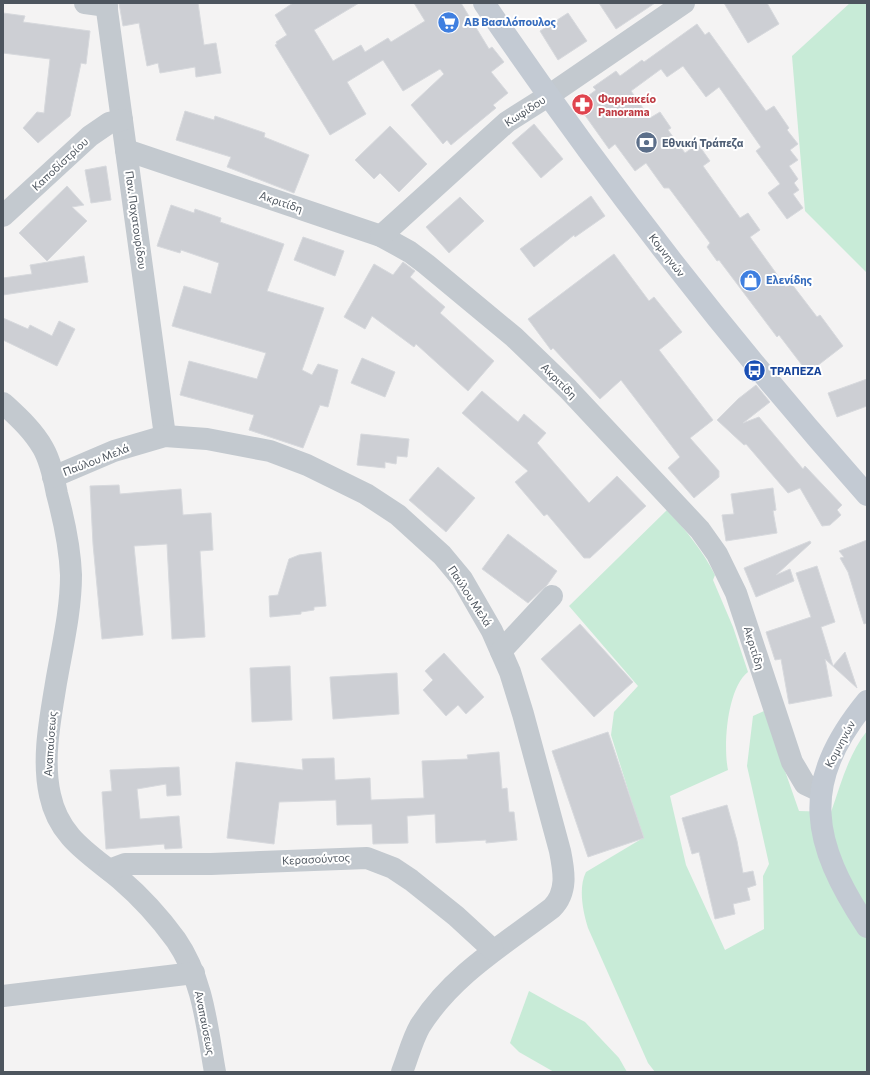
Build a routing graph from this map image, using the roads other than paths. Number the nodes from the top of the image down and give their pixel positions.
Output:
1 (85, 3) edge
2 (484, 3) edge
3 (684, 3) edge
4 (106, 5) edge
5 (548, 96) junction
6 (122, 120) junction
7 (126, 150) junction
8 (3, 216) edge
9 (381, 236) junction
10 (3, 403) edge
11 (165, 436) junction
12 (53, 477) junction
13 (867, 495) edge
14 (552, 596) dead end
15 (502, 651) junction
16 (867, 701) edge
17 (820, 791) junction
18 (109, 870) junction
19 (867, 926) edge
20 (493, 950) junction
21 (194, 973) junction
22 (3, 996) edge
23 (215, 1072) edge
24 (402, 1072) edge

1 - 4 street
2 - 5 main road, Κομνηνών
3 - 5 street, Κωφίδου
4 - 6 street, Παν. Παχατουρίδου
5 - 9 street, Κωφίδου
5 - 13 main road, Κομνηνών
6 - 7 street, Παν. Παχατουρίδου
6 - 8 street, Καποδίστρίου
7 - 9 street, Ακριτίδη
7 - 11 street, Παν. Παχατουρίδου
9 - 17 street, Ακριτίδη
10 - 12 street, Αναπαύσεως
11 - 12 street, Παύλου Μελά
11 - 15 street, Παύλου Μελά
12 - 18 street, Αναπαύσεως
14 - 15 street
15 - 20 street, Παύλου Μελά
16 - 17 main road, Κομνηνών
17 - 19 main road, Κομνηνών
18 - 20 street, Κερασούντος
18 - 21 street, Αναπαύσεως
20 - 24 street, Παύλου Μελά
21 - 22 street
21 - 23 street, Αναπαύσεως

